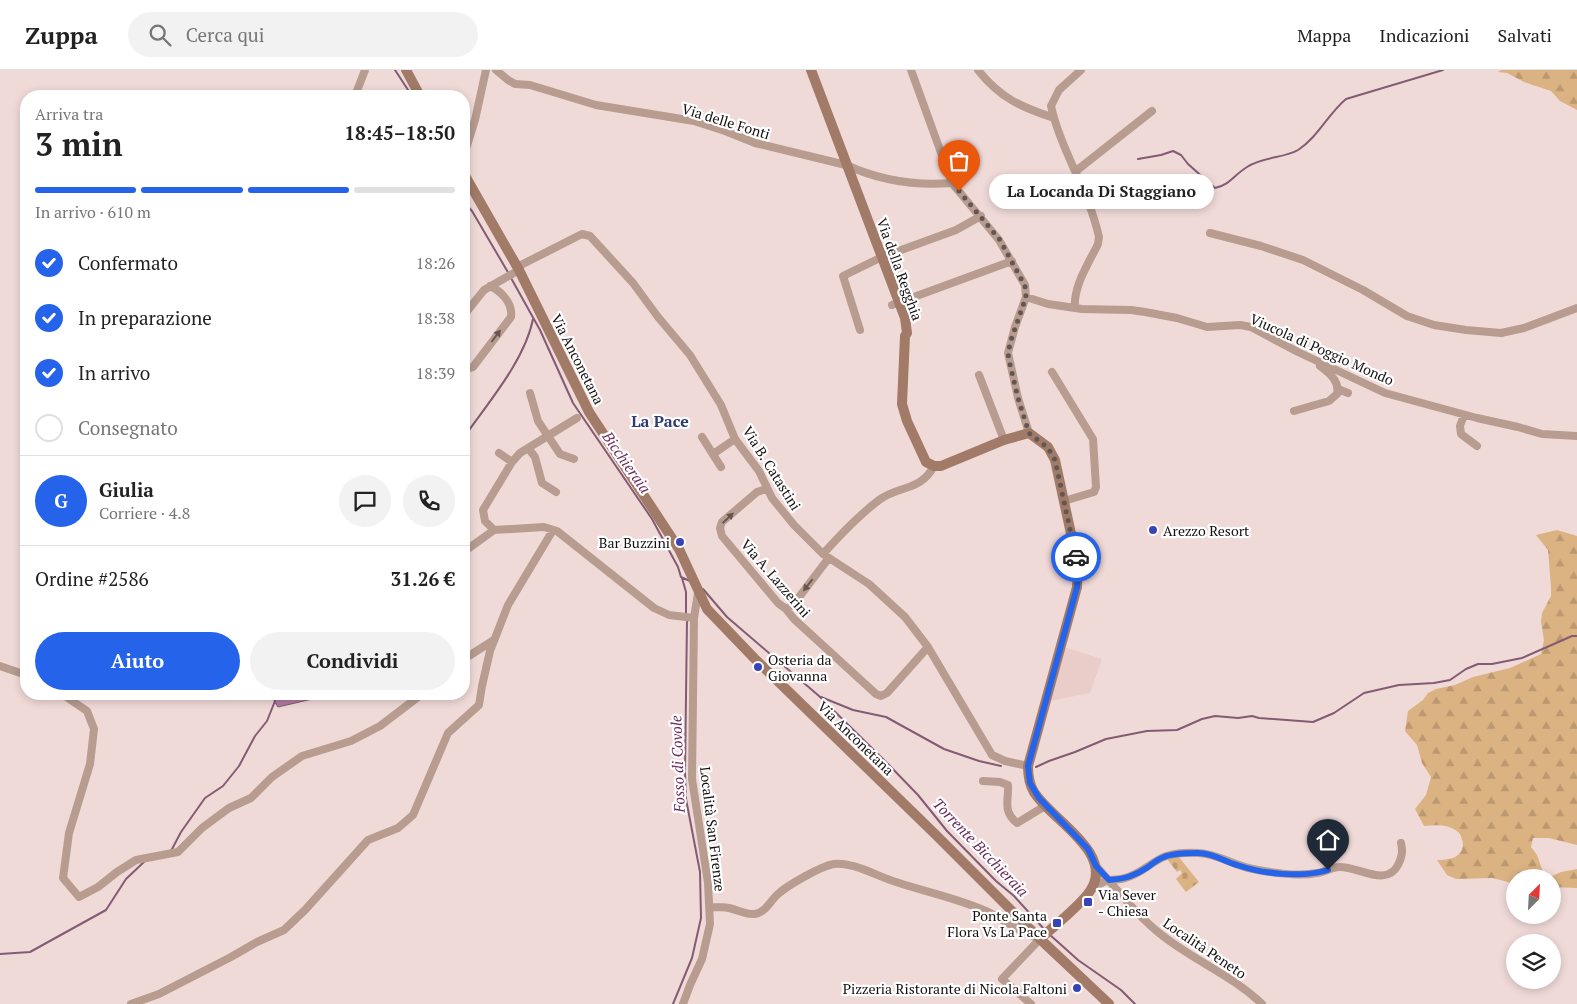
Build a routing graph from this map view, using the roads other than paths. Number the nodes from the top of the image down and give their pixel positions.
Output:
1 (365, 70) edge
2 (406, 70) edge
3 (486, 70) edge
4 (496, 70) edge
5 (811, 70) edge
6 (911, 70) edge
7 (978, 70) edge
8 (1081, 70) edge
9 (357, 90) edge
10 (417, 90) edge
11 (1152, 111) dead end
12 (1054, 118) junction
13 (470, 136) edge
14 (846, 165) junction
15 (1076, 171) junction
16 (952, 182) junction
17 (470, 185) edge
18 (981, 216) junction
19 (1210, 233) dead end
20 (882, 256) junction
21 (1012, 261) junction
22 (517, 270) junction
23 (490, 286) junction
24 (1026, 297) junction
25 (896, 303) junction
26 (470, 308) edge
27 (1075, 308) junction
28 (1577, 308) edge
29 (860, 330) dead end
30 (1303, 354) junction
31 (470, 368) edge
32 (1052, 372) dead end
33 (978, 375) dead end
34 (1338, 389) junction
35 (530, 393) dead end
36 (1348, 393) dead end
37 (1294, 411) dead end
38 (1464, 415) junction
39 (577, 418) dead end
40 (1029, 433) junction
41 (548, 436) junction
42 (1577, 436) edge
43 (702, 438) dead end
44 (735, 439) junction
45 (1004, 440) junction
46 (1477, 446) dead end
47 (528, 448) junction
48 (499, 452) dead end
49 (713, 454) junction
50 (574, 459) dead end
51 (512, 462) junction
52 (934, 466) junction
53 (721, 467) dead end
54 (766, 489) junction
55 (556, 492) dead end
56 (1064, 500) junction
57 (494, 530) junction
58 (553, 530) junction
59 (470, 547) edge
60 (826, 557) junction
61 (698, 593) junction
62 (786, 609) junction
63 (692, 618) junction
64 (494, 640) junction
65 (928, 647) junction
66 (470, 655) edge
67 (0, 666) edge
68 (20, 673) edge
69 (71, 700) edge
70 (414, 700) edge
71 (1028, 766) junction
72 (983, 781) dead end
73 (1045, 806) junction
74 (1401, 843) dead end
75 (1096, 866) junction
76 (1109, 880) junction
77 (1090, 891) junction
78 (710, 907) junction
79 (1045, 934) junction
80 (131, 1004) edge
81 (683, 1004) edge
82 (1031, 1004) edge
83 (1109, 1004) edge
84 (1262, 1004) edge

1 - 9 street
2 - 10 main road
3 - 13 street
4 - 14 street, Via delle Fonti
5 - 14 main road, Via della Regghia
6 - 16 street
7 - 12 street
8 - 12 street
11 - 15 street
12 - 15 street
14 - 16 street, Via delle Fonti
14 - 20 main road, Via della Regghia
15 - 27 street
16 - 18 street
17 - 22 main road, Via Anconetana
18 - 20 street
18 - 21 street
19 - 28 street
20 - 25 main road, Via della Regghia
20 - 29 street
21 - 24 street
21 - 25 street
22 - 23 street, Via B. Catastini
22 - 44 street, Via B. Catastini
22 - 61 main road, Via Anconetana
23 - 26 street, Via B. Catastini
31 -> 23 street
24 - 27 street, Viucola di Poggio Mondo
24 - 40 street
25 - 52 main road, Via della Regghia
27 - 30 street, Viucola di Poggio Mondo
30 - 34 street
30 - 38 street, Viucola di Poggio Mondo
32 - 56 street
33 - 45 street
34 - 36 street
34 - 37 street
35 - 41 street
38 - 42 street, Viucola di Poggio Mondo
38 - 46 street
39 - 41 street
40 - 45 main road
40 - 56 main road
41 - 47 street
41 - 50 street
43 - 49 street
44 - 49 street
44 - 54 street, Via B. Catastini
45 - 52 main road
47 - 51 street
47 - 55 street
48 - 51 street
49 - 53 street
51 - 57 street
52 - 60 street
54 - 60 street, Via B. Catastini
62 -> 54 street, Via A. Lazzerini
56 - 71 main road
57 - 58 street
57 - 59 street
58 - 63 street
58 - 64 street
60 -> 62 street
60 - 65 street, Via B. Catastini
61 - 63 street, Località San Firenze
61 - 79 main road, Via Anconetana
62 - 65 street, Via A. Lazzerini
63 - 78 street, Località San Firenze
64 - 66 street
64 - 80 street
65 - 71 street, Via B. Catastini
67 - 68 street
69 - 70 street
71 - 73 main road
72 - 73 street
73 - 75 main road
74 - 76 street
75 - 76 street, Località Peneto
75 - 77 main road
76 - 77 street
76 - 84 street, Località Peneto
77 - 79 main road
78 - 79 street
78 - 81 street, Località San Firenze
79 - 82 street
79 - 83 main road, Via Anconetana

